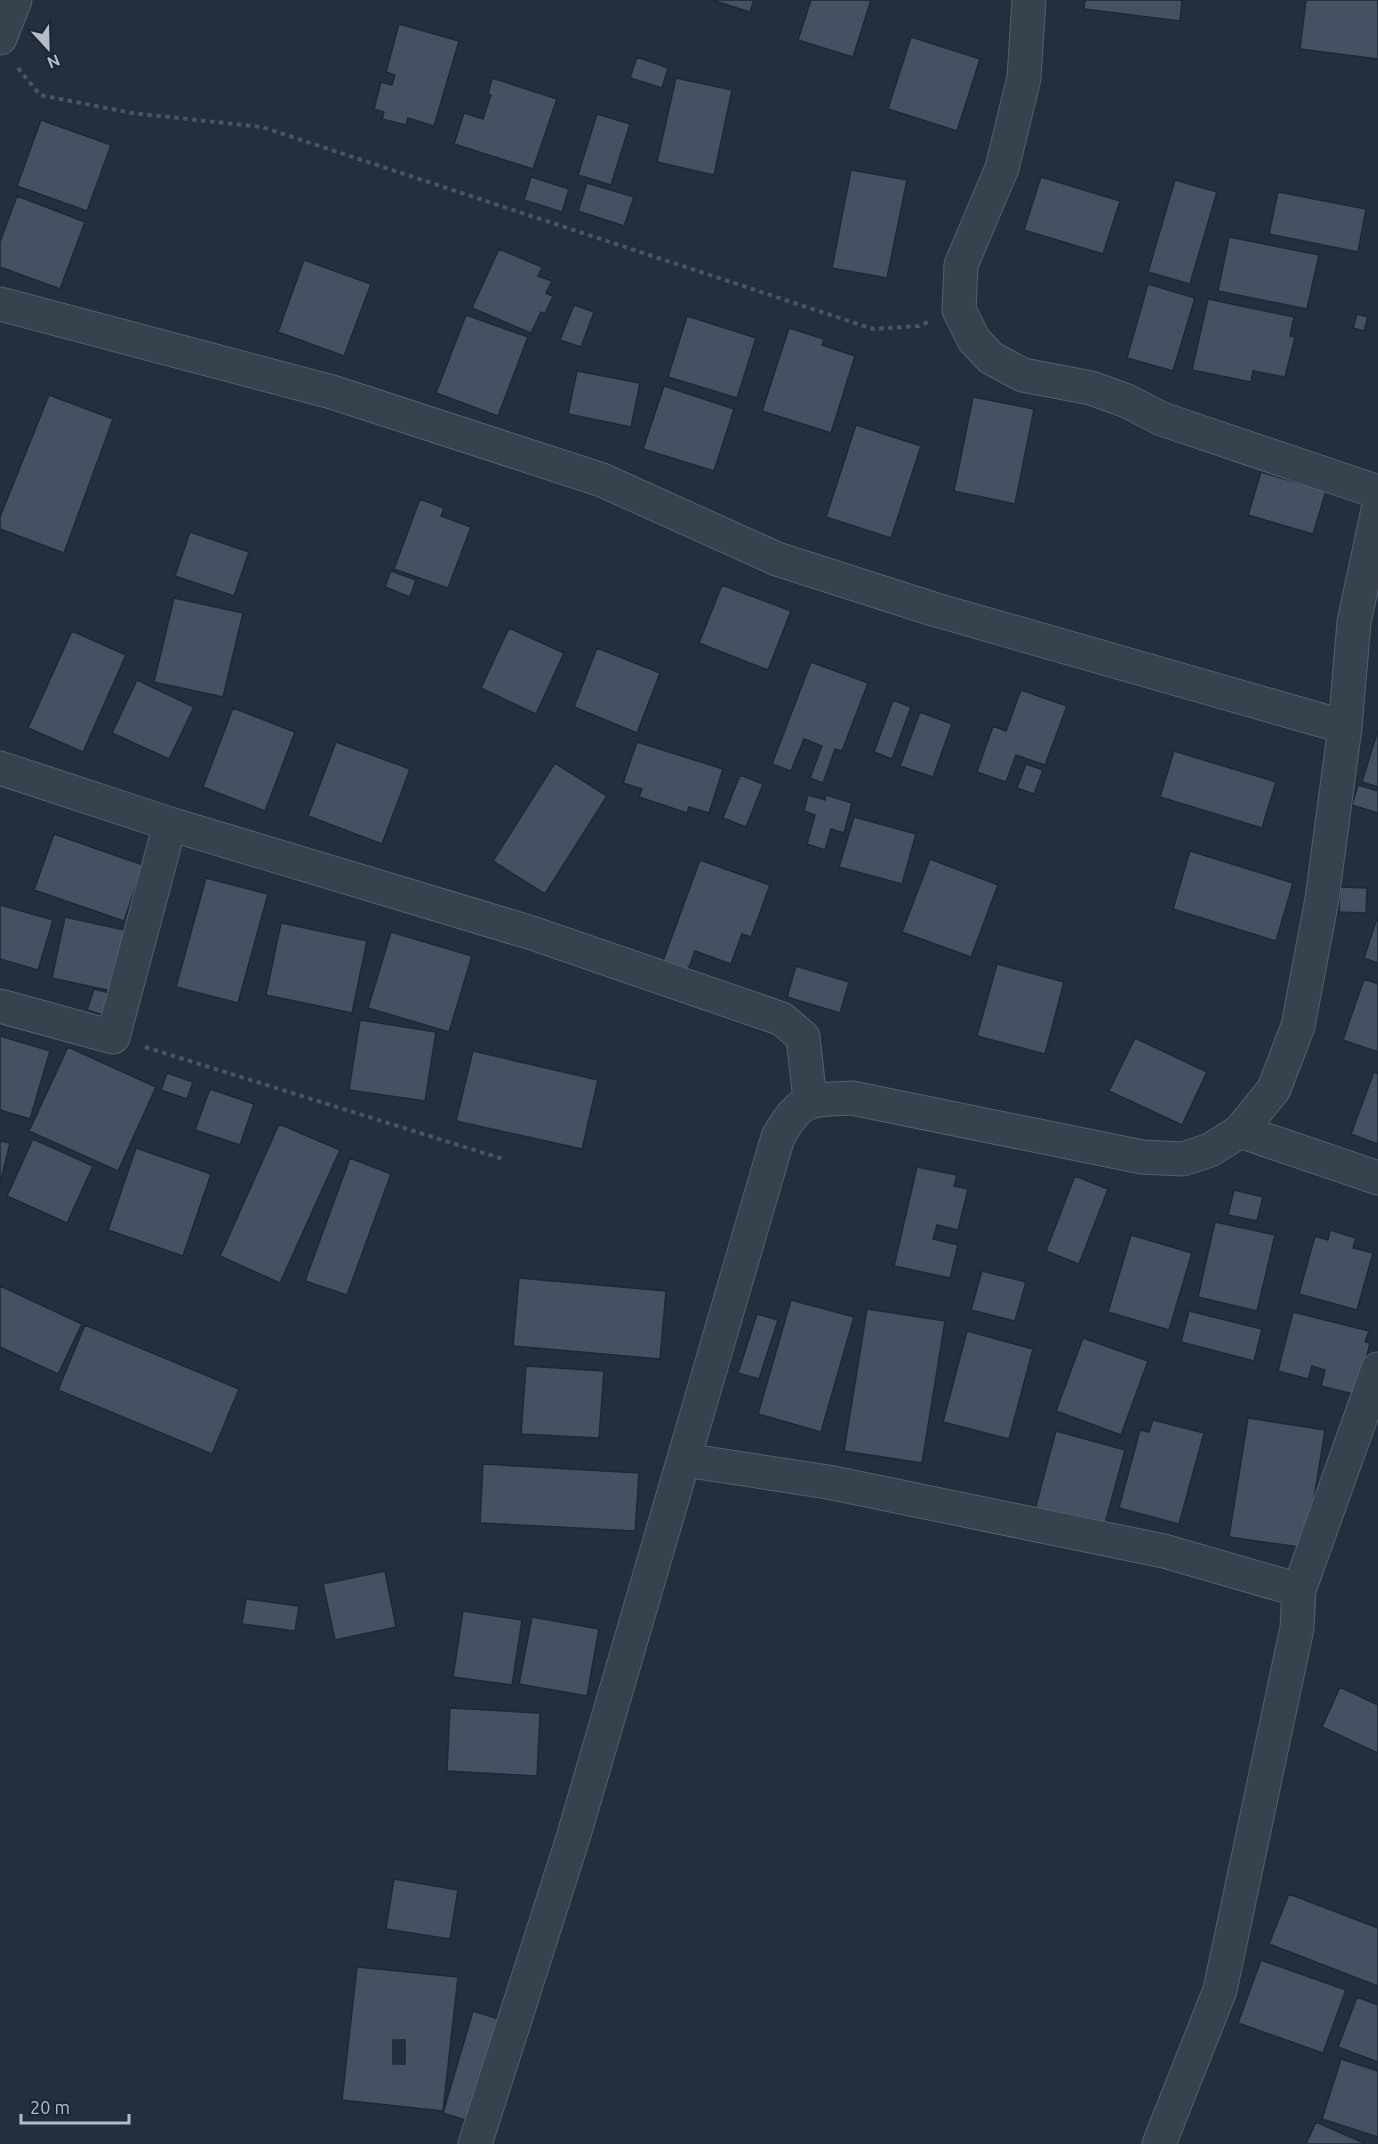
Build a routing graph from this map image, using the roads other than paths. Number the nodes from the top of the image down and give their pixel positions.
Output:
1 (15, 0) edge
2 (1029, 0) edge
3 (7, 50) edge
4 (0, 304) edge
5 (1378, 492) edge
6 (1378, 510) edge
7 (1366, 626) edge
8 (1345, 727) junction
9 (0, 768) edge
10 (170, 824) junction
11 (0, 1006) edge
12 (810, 1100) junction
13 (1240, 1131) junction
14 (1378, 1178) edge
15 (1378, 1369) edge
16 (685, 1460) junction
17 (1299, 1590) junction
18 (475, 2144) edge
19 (1159, 2144) edge

1 - 3 street
2 - 5 street
4 - 8 street
6 - 7 street
7 - 8 street
8 - 13 street
9 - 10 street
10 - 11 street
10 - 12 street
12 - 13 street
12 - 16 street
13 - 14 street
15 - 17 street
16 - 17 street
16 - 18 street
17 - 19 street

